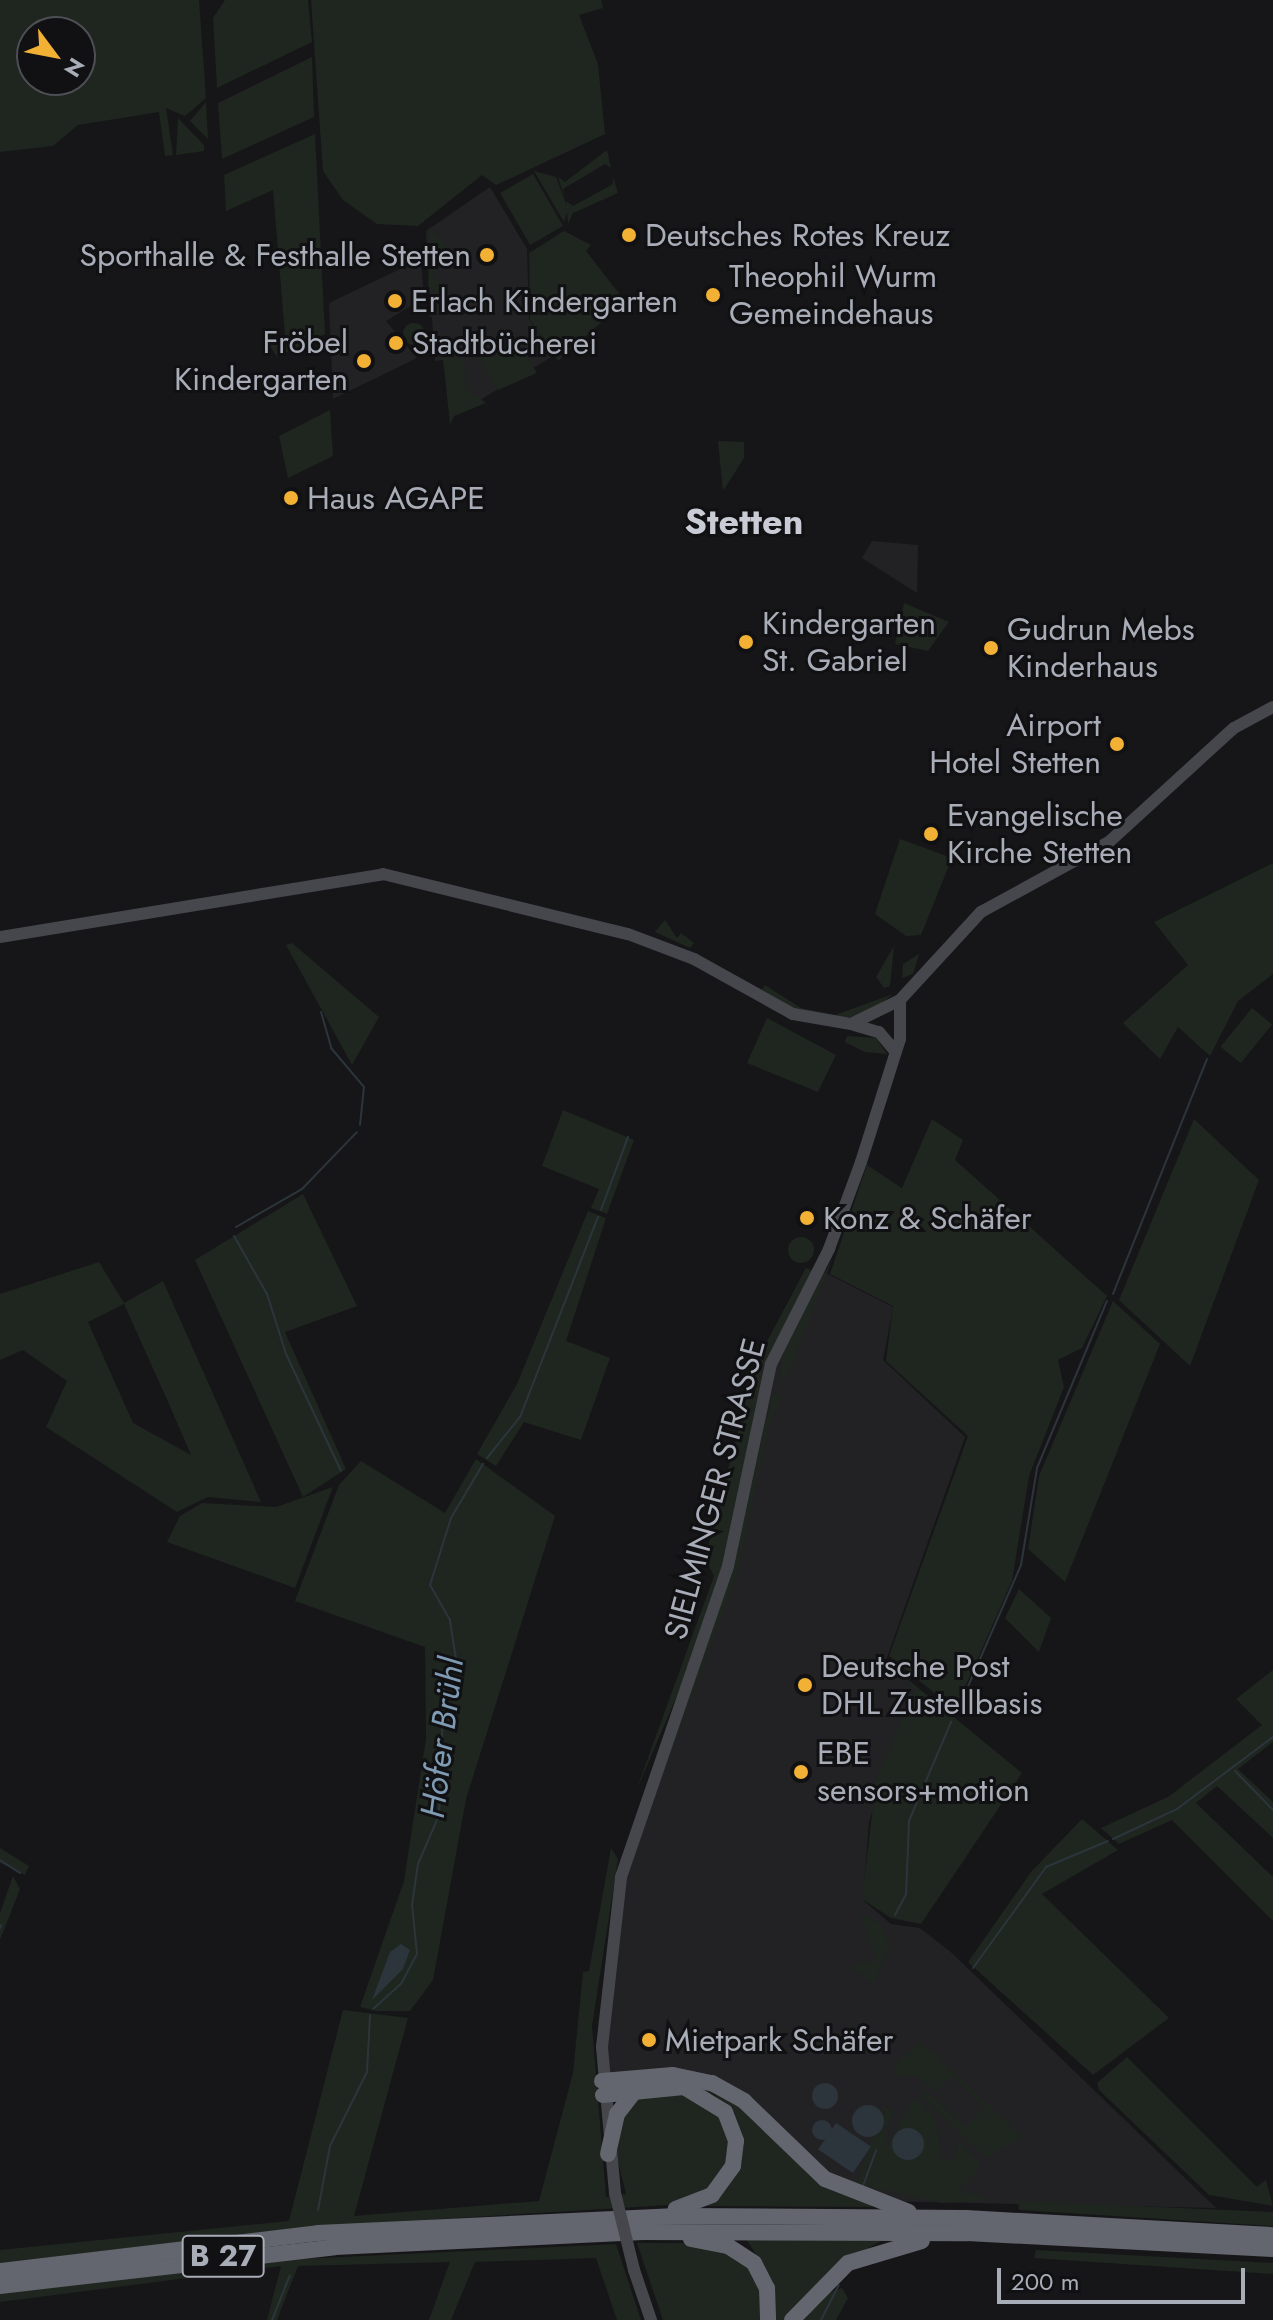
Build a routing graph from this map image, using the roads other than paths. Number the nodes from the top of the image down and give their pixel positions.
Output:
1 (1273, 707) edge
2 (0, 937) edge
3 (900, 1000) junction
4 (851, 1024) junction
5 (895, 1051) junction
6 (602, 2088) junction
7 (634, 2092) junction
8 (608, 2154) junction
9 (658, 2217) junction
10 (922, 2217) junction
11 (643, 2232) junction
12 (967, 2233) junction
13 (1273, 2235) edge
14 (1273, 2249) edge
15 (0, 2271) edge
16 (0, 2286) edge
17 (651, 2320) edge
18 (768, 2320) edge
19 (792, 2320) edge

1 - 3 street
2 - 4 street
3 - 4 street
3 - 5 street, SIELMINGER STRASSE
4 - 5 street
5 - 6 street, SIELMINGER STRASSE
6 - 7 highway
6 - 8 street, SIELMINGER STRASSE
6 - 10 highway
7 - 8 highway
7 - 9 highway
8 - 17 street, SIELMINGER STRASSE, bridge
9 - 10 highway, B 27
9 - 15 highway, B 27
10 - 13 highway, B 27
11 - 12 highway, B 27
11 - 16 highway, B 27
11 - 18 highway
12 - 14 highway, B 27
12 - 19 highway

